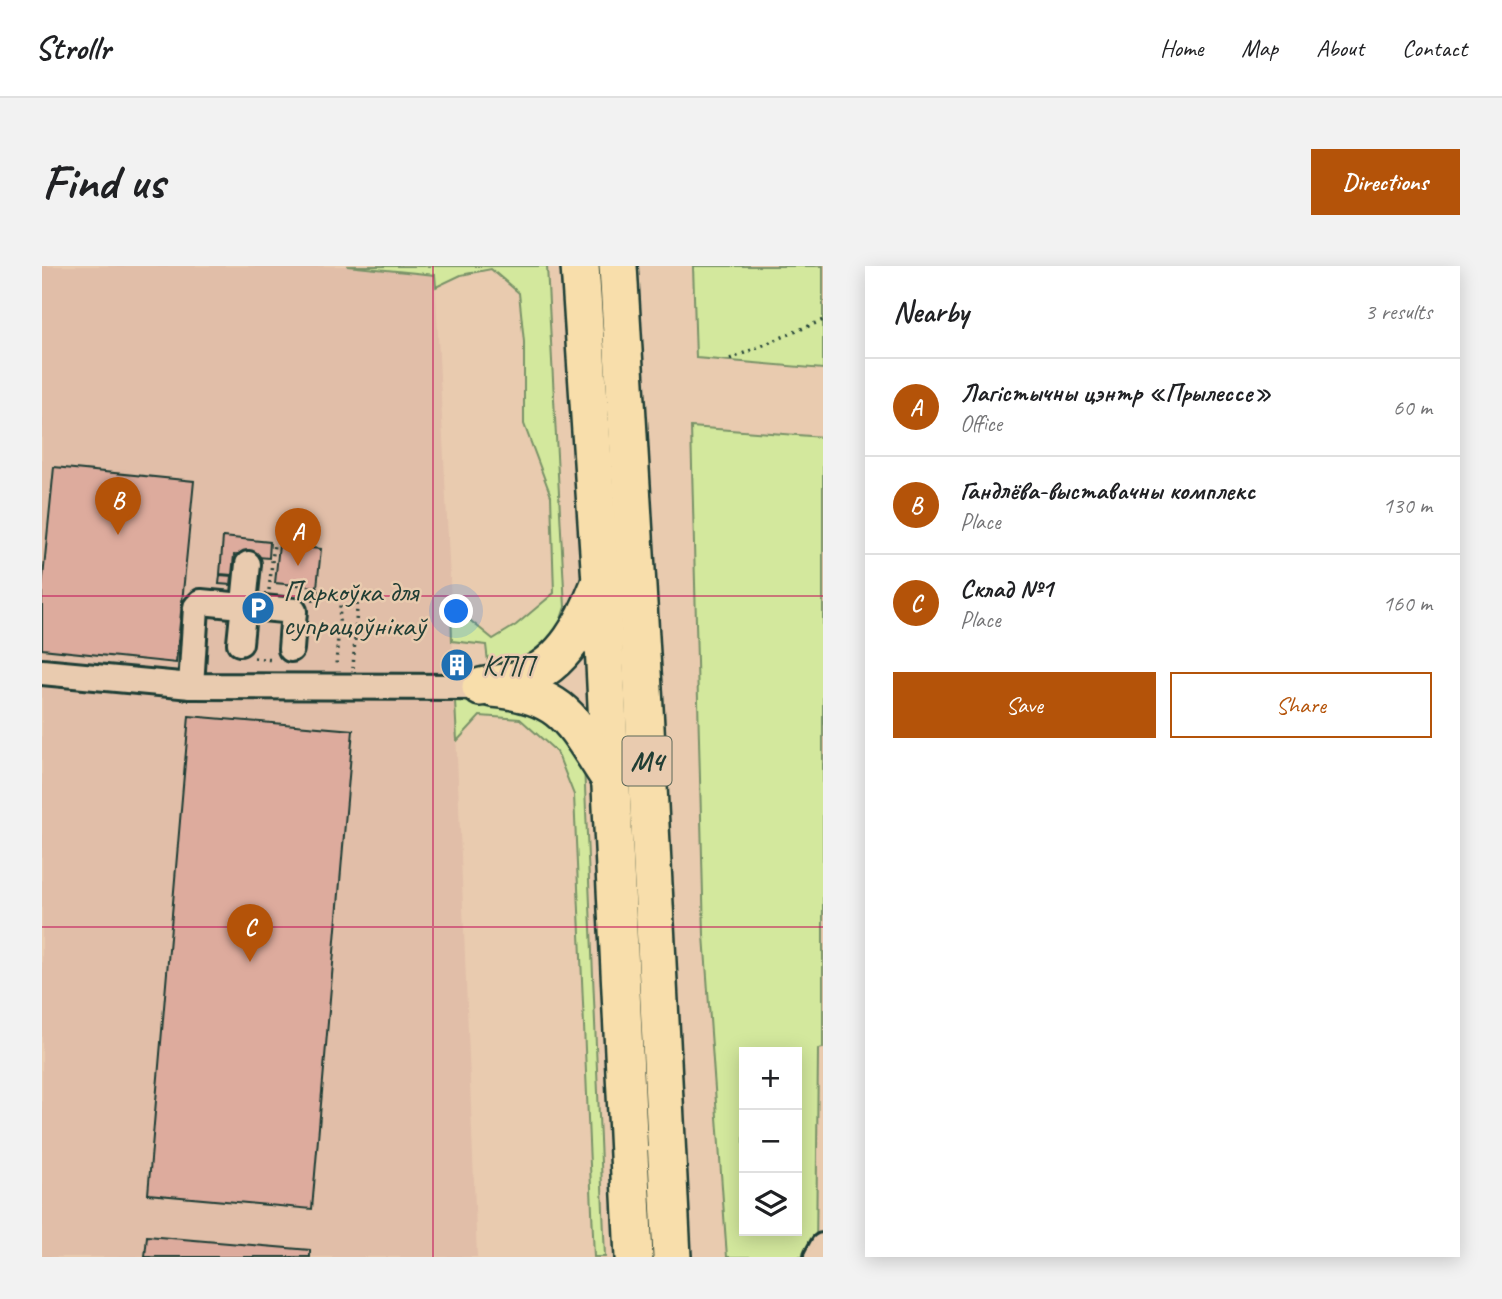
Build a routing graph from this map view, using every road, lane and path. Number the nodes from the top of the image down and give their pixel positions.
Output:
1 (580, 266) edge
2 (618, 266) edge
3 (823, 320) edge
4 (730, 359) dead end
5 (248, 564) dead end
6 (601, 582) junction
7 (341, 593) junction
8 (305, 600) dead end
9 (244, 606) junction
10 (240, 643) dead end
11 (291, 649) dead end
12 (335, 666) dead end
13 (364, 668) dead end
14 (42, 672) edge
15 (191, 686) junction
16 (481, 687) junction
17 (610, 779) junction
18 (823, 1246) edge
19 (634, 1257) edge
20 (672, 1257) edge
21 (817, 1257) edge

1 - 6 highway, М4
2 - 20 highway, М4
3 - 4 path
5 - 9 lane
6 - 16 highway
6 - 17 highway, М4
7 - 8 path
7 - 12 path
7 - 13 path
9 - 10 lane
9 - 11 lane
9 - 15 lane
14 - 15 lane
15 - 16 lane
16 - 17 highway
17 - 19 highway, М4
18 - 21 lane

